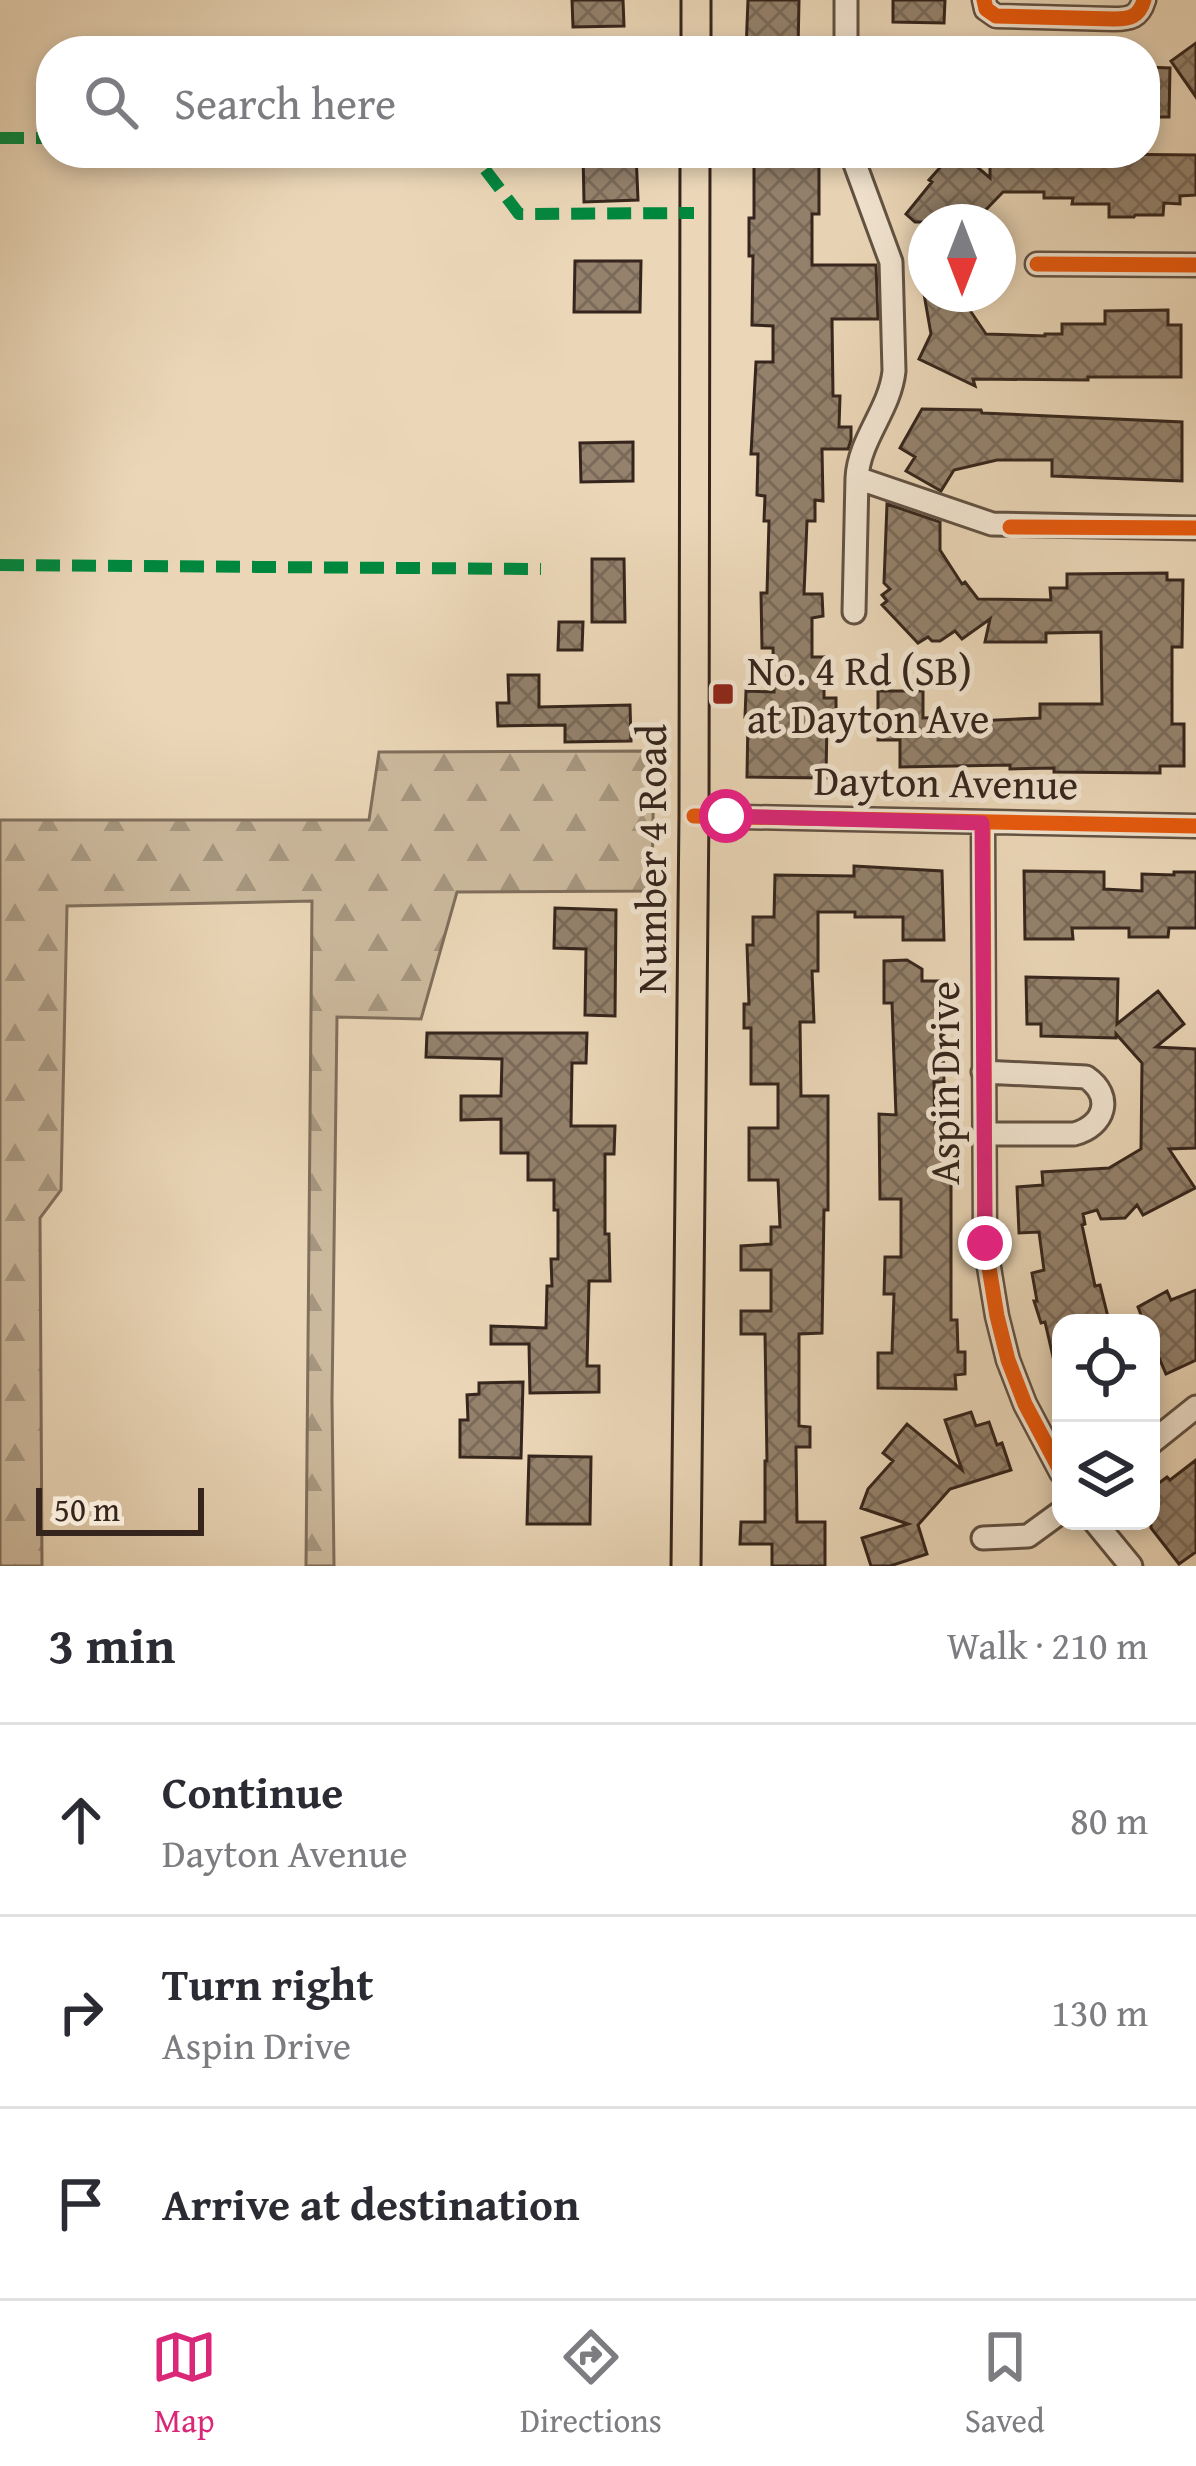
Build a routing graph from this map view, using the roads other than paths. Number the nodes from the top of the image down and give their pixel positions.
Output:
1 (697, 0) edge
2 (846, 0) edge
3 (984, 0) edge
4 (1144, 0) edge
5 (696, 36) edge
6 (846, 36) edge
7 (694, 168) edge
8 (857, 168) edge
9 (1037, 264) dead end
10 (1196, 265) edge
11 (857, 478) junction
12 (1196, 528) edge
13 (854, 612) dead end
14 (694, 816) junction
15 (982, 823) junction
16 (1196, 826) edge
17 (982, 1072) junction
18 (985, 1134) junction
19 (1196, 1407) edge
20 (1160, 1436) edge
21 (1052, 1458) edge
22 (1052, 1519) edge
23 (1101, 1530) edge
24 (983, 1538) dead end
25 (686, 1566) edge
26 (1131, 1566) edge

1 - 5 main road
2 - 6 street
3 - 4 street
7 - 14 main road, Number 4 Road
8 - 11 street
9 - 10 street
11 - 12 street
11 - 13 street
14 - 15 street, Dayton Avenue
14 - 25 main road, Number 4 Road
15 - 16 street, Dayton Avenue
15 - 17 street, Aspin Drive
17 - 18 street, Aspin Drive
17 - 18 street
18 - 21 street, Aspin Drive
19 - 20 street
22 - 24 street
23 - 26 street

